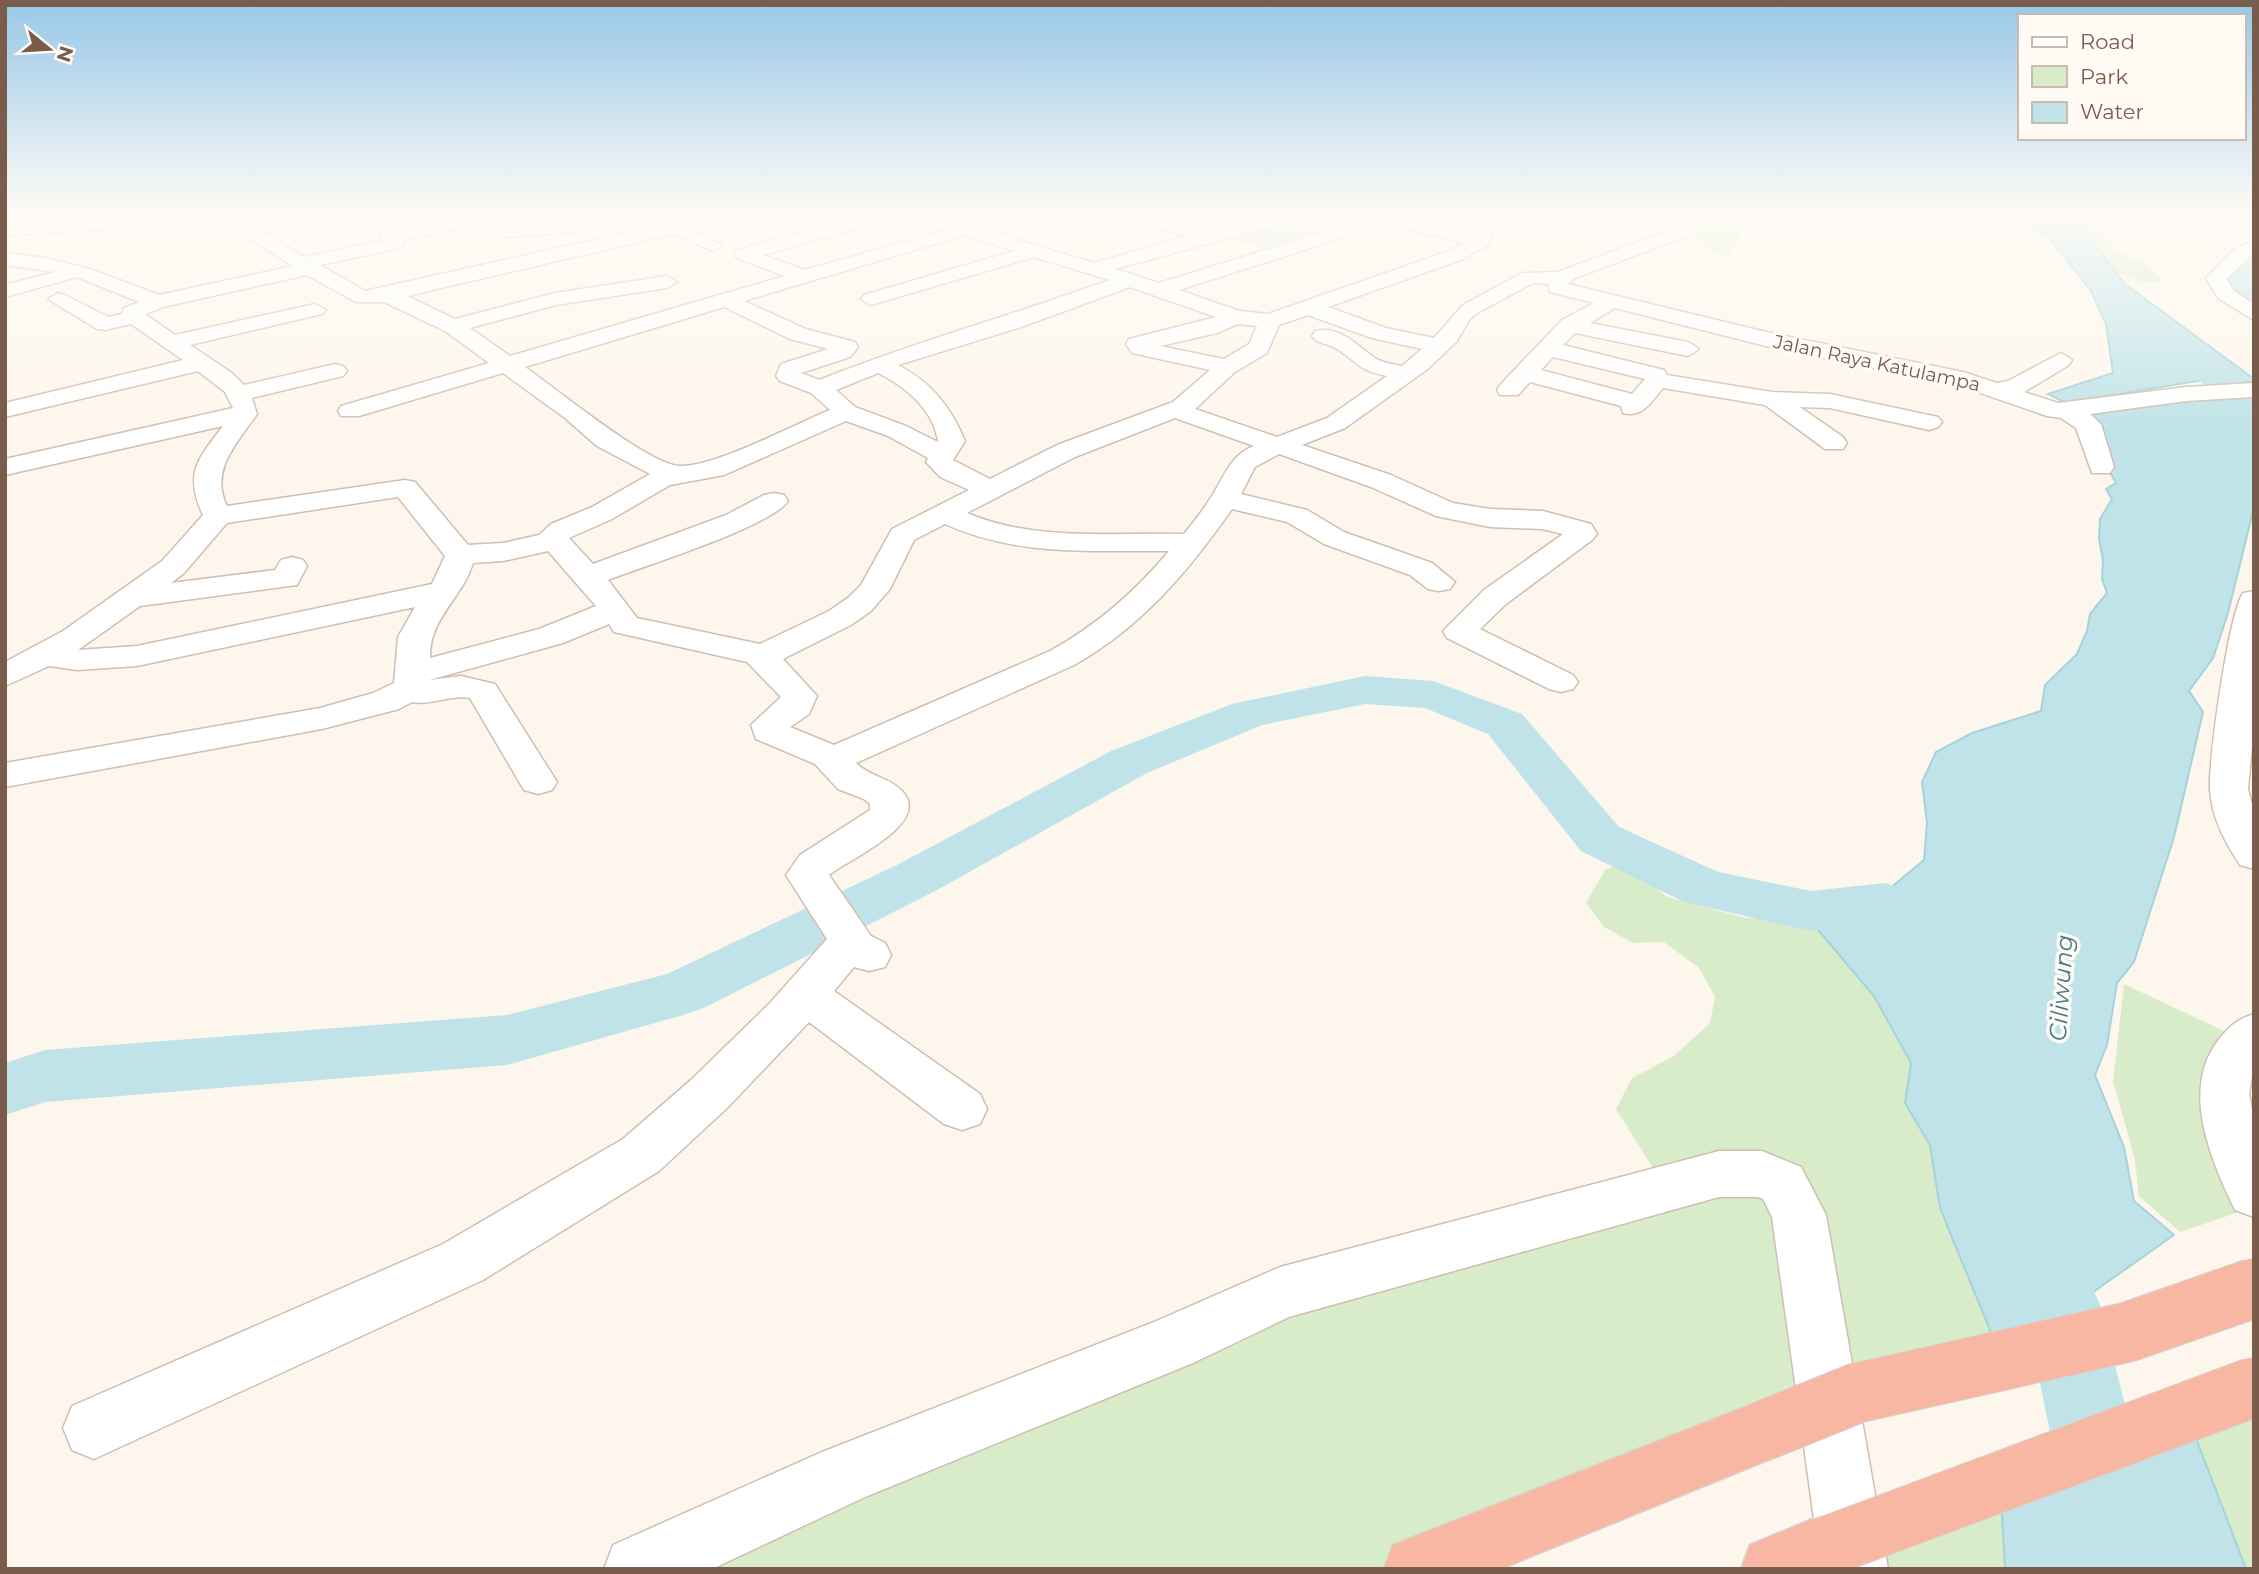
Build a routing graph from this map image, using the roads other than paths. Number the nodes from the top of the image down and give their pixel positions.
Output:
1 (23, 285) edge
2 (106, 285) edge
3 (240, 285) edge
4 (342, 285) edge
5 (429, 285) edge
6 (600, 285) edge
7 (775, 285) edge
8 (918, 285) edge
9 (1114, 285) edge
10 (1145, 285) edge
11 (1171, 285) edge
12 (1373, 285) edge
13 (1513, 285) edge
14 (1556, 285) edge
15 (2220, 285) edge
16 (5, 290) edge
17 (1158, 290) junction
18 (387, 295) junction
19 (58, 299) dead end
20 (871, 299) dead end
21 (725, 300) junction
22 (1611, 302) junction
23 (1312, 309) junction
24 (146, 310) junction
25 (315, 310) dead end
26 (2254, 314) edge
27 (1236, 317) junction
28 (1270, 321) junction
29 (105, 324) junction
30 (1570, 325) junction
31 (453, 326) junction
32 (68, 333) dead end
33 (1323, 336) dead end
34 (1757, 337) junction
35 (172, 342) junction
36 (1438, 346) junction
37 (1550, 349) junction
38 (1688, 349) dead end
39 (881, 356) junction
40 (1738, 358) dead end
41 (2061, 360) dead end
42 (201, 363) junction
43 (507, 366) junction
44 (1227, 367) junction
45 (335, 371) dead end
46 (1525, 373) junction
47 (1406, 374) junction
48 (1657, 380) junction
49 (819, 388) junction
50 (1508, 390) dead end
51 (1996, 390) junction
52 (2254, 390) edge
53 (1744, 394) junction
54 (1773, 399) junction
55 (241, 404) junction
56 (5, 410) edge
57 (1175, 410) junction
58 (2070, 410) junction
59 (350, 411) dead end
60 (843, 411) junction
61 (1870, 412) junction
62 (1724, 418) dead end
63 (1929, 422) dead end
64 (1901, 432) dead end
65 (1834, 443) dead end
66 (1282, 446) junction
67 (948, 449) junction
68 (5, 467) edge
69 (2101, 467) dead end
70 (673, 475) junction
71 (992, 490) junction
72 (1225, 499) junction
73 (774, 501) dead end
74 (945, 514) junction
75 (218, 516) junction
76 (555, 541) junction
77 (1192, 543) junction
78 (460, 555) junction
79 (292, 566) dead end
80 (589, 577) junction
81 (1439, 582) dead end
82 (441, 592) junction
83 (129, 597) junction
84 (2254, 600) edge
85 (283, 603) dead end
86 (614, 610) junction
87 (75, 638) junction
88 (2250, 643) edge
89 (44, 654) junction
90 (763, 656) junction
91 (5, 676) edge
92 (1560, 682) dead end
93 (406, 685) junction
94 (833, 759) junction
95 (5, 775) edge
96 (538, 782) dead end
97 (2254, 855) edge
98 (806, 995) junction
99 (2254, 1032) edge
100 (962, 1108) dead end
101 (2254, 1194) edge
102 (2254, 1288) edge
103 (2254, 1387) edge
104 (94, 1428) dead end
105 (1816, 1562) edge
106 (637, 1569) edge
107 (1417, 1569) edge

1 - 16 street
2 - 24 street
3 - 24 street
4 - 18 street
5 - 18 street
6 - 31 street
7 - 21 street
8 - 20 street
9 - 39 street
10 - 17 street
11 - 17 street
12 - 23 street
13 - 36 street
14 - 22 street, Jalan Raya Katulampa
15 - 26 street
17 - 27 street
18 - 31 street
19 - 29 street
21 - 43 street
21 - 49 street
22 - 30 street
22 - 34 street, Jalan Raya Katulampa
23 - 28 street
23 - 36 street
24 - 29 street
24 - 35 street
25 - 35 street
27 - 28 street
27 - 44 street
28 - 44 street
29 - 32 street
30 - 37 street
30 - 38 street
31 - 43 street
33 - 47 street
34 - 40 street
34 - 51 street, Jalan Raya Katulampa
35 - 42 street
36 - 47 street
37 - 46 street
37 - 48 street
39 - 49 street
39 - 67 street
41 - 51 street
42 - 55 street
42 - 56 street
43 - 59 street
43 - 70 street
44 - 57 street
45 - 55 street
46 - 48 street
46 - 50 street
47 - 66 street
48 - 53 street
49 - 60 street
51 - 58 street, Jalan Raya Katulampa
52 - 58 street, Jalan Raya Katulampa
53 - 54 street
53 - 62 street
54 - 61 street
54 - 65 street
55 - 68 street
55 - 75 street
57 - 66 street
57 - 71 street
58 - 69 street
60 - 67 street
60 - 70 street
61 - 63 street
61 - 64 street
66 - 72 street
66 - 92 street
67 - 71 street
70 - 76 street
71 - 74 street
72 - 77 street
72 - 81 street
73 - 80 street
74 - 77 street
74 - 90 street
75 - 78 street
75 - 83 street
76 - 78 street
76 - 80 street
77 - 94 street
78 - 82 street
79 - 83 street
80 - 86 street
82 - 89 street
82 - 93 street
83 - 87 street
84 - 88 street
85 - 87 street
86 - 90 street
86 - 93 street
87 - 89 street
88 - 97 street
89 - 91 street
90 - 94 street
93 - 95 street
93 - 96 street
94 - 98 street
98 - 100 street
98 - 104 street
99 - 101 street
102 - 107 highway, bridge
103 - 105 highway, bridge
105 - 106 street

